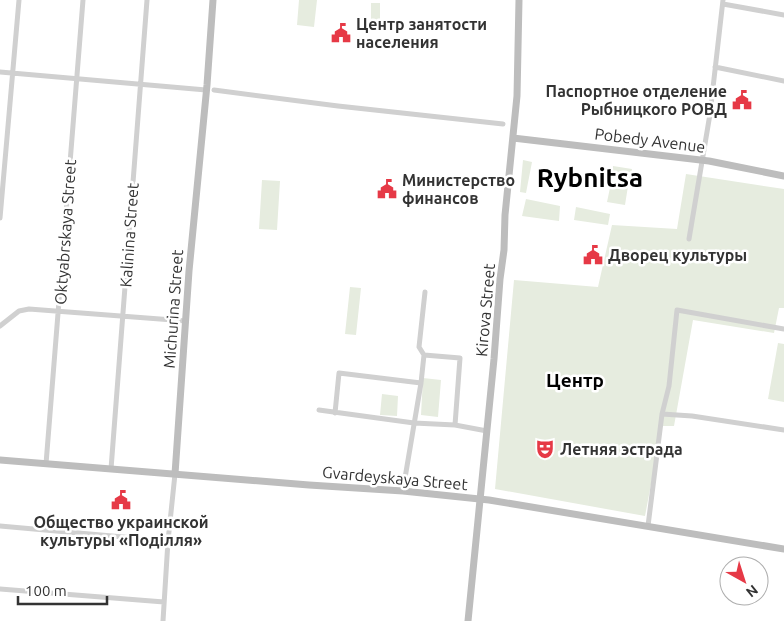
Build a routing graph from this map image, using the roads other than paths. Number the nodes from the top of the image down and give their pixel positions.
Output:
1 (19, 0) edge
2 (83, 0) edge
3 (147, 0) edge
4 (213, 0) edge
5 (519, 0) edge
6 (723, 2) edge
7 (784, 15) edge
8 (715, 67) junction
9 (0, 72) edge
10 (12, 74) junction
11 (76, 78) junction
12 (784, 82) edge
13 (140, 84) junction
14 (210, 90) junction
15 (503, 124) dead end
16 (513, 138) junction
17 (702, 160) junction
18 (784, 176) edge
19 (0, 218) edge
20 (689, 239) dead end
21 (426, 292) dead end
22 (58, 312) junction
23 (122, 317) junction
24 (186, 321) junction
25 (0, 326) edge
26 (784, 329) edge
27 (424, 355) junction
28 (421, 383) junction
29 (320, 410) dead end
30 (335, 413) junction
31 (662, 414) junction
32 (414, 423) junction
33 (455, 426) junction
34 (784, 430) edge
35 (487, 431) junction
36 (0, 460) edge
37 (46, 464) junction
38 (111, 469) junction
39 (176, 474) junction
40 (404, 484) dead end
41 (481, 499) junction
42 (0, 526) edge
43 (648, 526) junction
44 (168, 541) junction
45 (784, 549) edge
46 (0, 589) edge
47 (164, 602) junction
48 (163, 621) edge
49 (468, 621) edge

1 - 10 street
2 - 11 street, Oktyabrskaya Street
3 - 13 street, Kalinina Street
4 - 14 street, Michurina Street
5 - 16 street, Kirova Street
6 - 7 street
6 - 8 street
8 - 12 street
8 - 17 street
9 - 10 street
10 - 11 street
10 - 19 street
11 - 13 street
11 - 22 street, Oktyabrskaya Street
13 - 14 street
13 - 23 street, Kalinina Street
14 - 15 street
14 - 24 street, Michurina Street
16 - 17 street, Pobedy Avenue
16 - 35 street, Kirova Street
17 - 18 street, Pobedy Avenue
17 - 20 street
21 - 27 street
22 - 23 street
22 - 25 street
22 - 37 street, Oktyabrskaya Street
23 - 24 street
23 - 38 street, Kalinina Street
24 - 39 street, Michurina Street
26 - 31 street
27 - 28 street
27 - 33 street
28 - 30 street
28 - 32 street
29 - 30 street
30 - 32 street
31 - 34 street
31 - 43 street
32 - 33 street
32 - 40 street
33 - 35 street
35 - 41 street, Kirova Street
36 - 37 street, Gvardeyskaya Street
37 - 38 street, Gvardeyskaya Street
38 - 39 street, Gvardeyskaya Street
39 - 41 street, Gvardeyskaya Street
39 - 44 street, Michurina Street
41 - 43 street, Gvardeyskaya Street
41 - 49 street, Kirova Street
42 - 44 street
43 - 45 street, Gvardeyskaya Street
44 - 47 street, Michurina Street
46 - 47 street
47 - 48 street, Michurina Street

